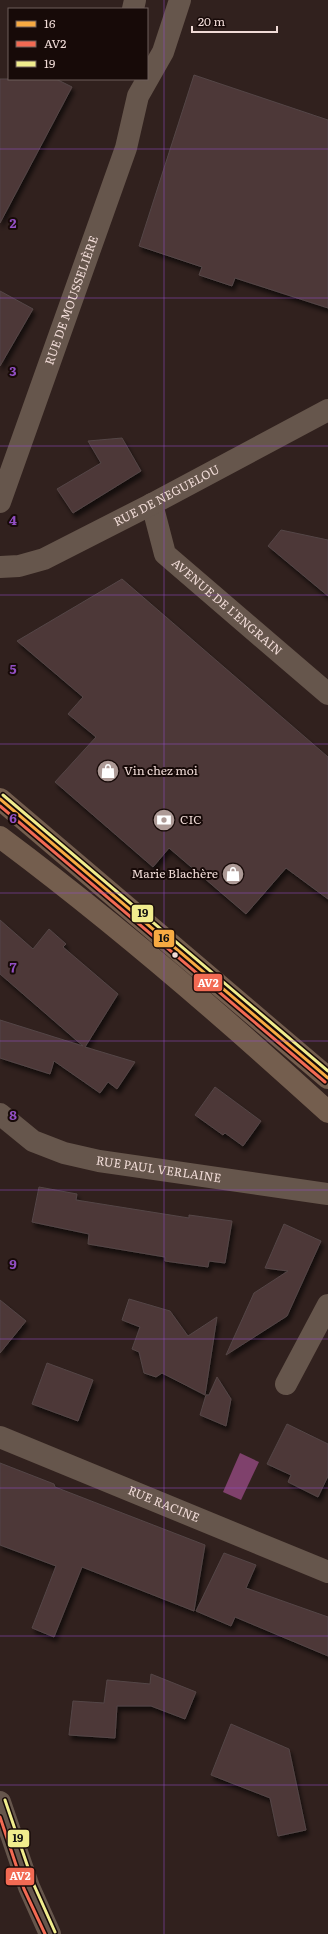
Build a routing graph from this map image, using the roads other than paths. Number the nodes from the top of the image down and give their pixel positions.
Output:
1 (180, 0) edge
2 (148, 73) edge
3 (137, 88) edge
4 (328, 410) edge
5 (0, 502) edge
6 (152, 504) junction
7 (0, 567) edge
8 (328, 694) edge
9 (0, 799) edge
10 (0, 837) edge
11 (328, 1077) edge
12 (328, 1112) edge
13 (0, 1114) edge
14 (328, 1194) edge
15 (328, 1305) edge
16 (286, 1384) dead end
17 (0, 1437) edge
18 (328, 1572) edge
19 (0, 1802) edge
20 (50, 1934) edge

1 - 2 street, RUE DE MOUSSELIÈRE
3 - 5 street, RUE DE MOUSSELIÈRE
4 - 6 street, RUE DE NEGUELOU
6 - 7 street, RUE DE NEGUELOU
6 - 8 street, AVENUE DE L'ENGRAIN
9 - 11 main road
10 - 12 main road
13 - 14 street, RUE PAUL VERLAINE
15 - 16 street
17 - 18 street, RUE RACINE
19 - 20 street

